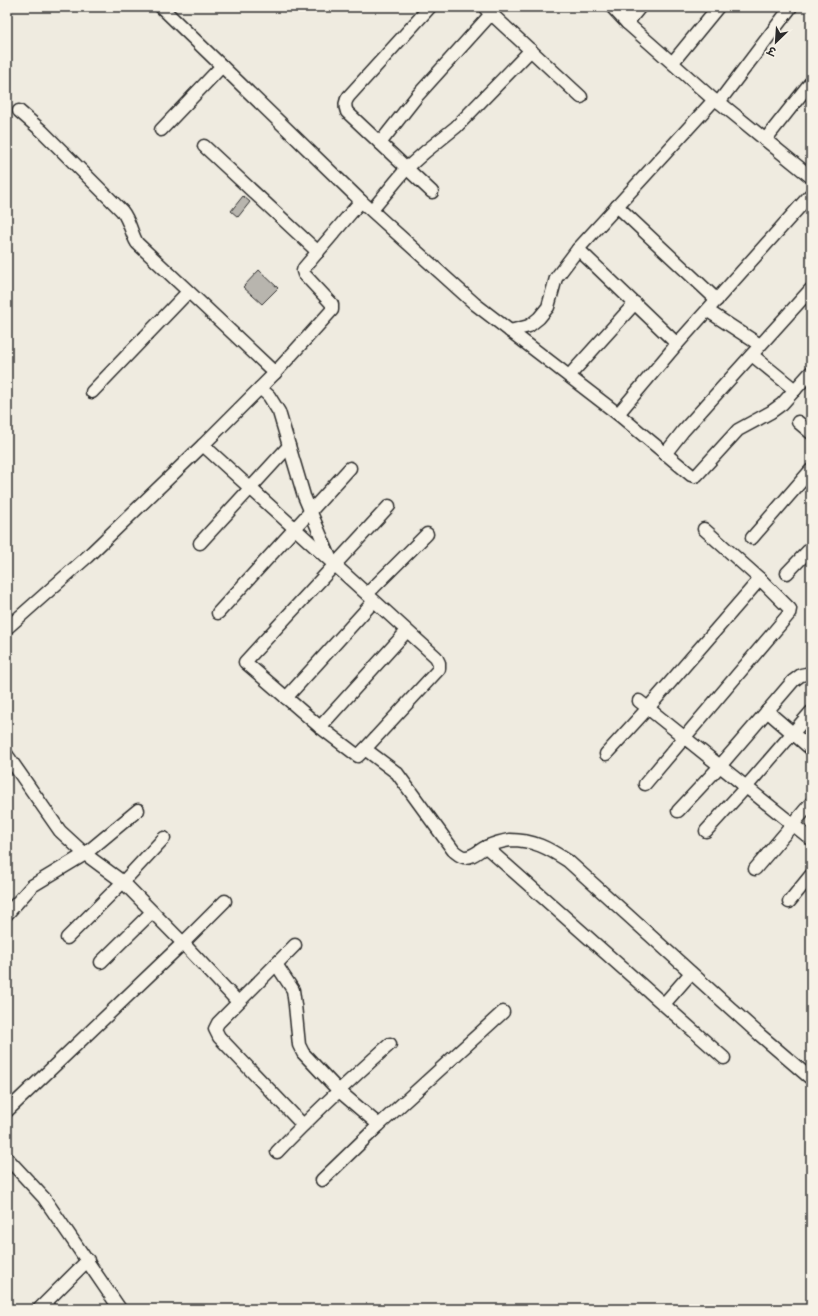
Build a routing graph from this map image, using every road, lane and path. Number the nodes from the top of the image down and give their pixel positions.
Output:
1 (161, 7) edge
2 (430, 7) edge
3 (612, 7) edge
4 (640, 7) edge
5 (718, 7) edge
6 (791, 7) edge
7 (488, 10) edge
8 (627, 23) junction
9 (531, 50) junction
10 (673, 62) junction
11 (222, 66) junction
12 (811, 82) edge
13 (581, 97) dead end
14 (716, 101) junction
15 (19, 111) dead end
16 (161, 130) dead end
17 (765, 140) junction
18 (380, 143) junction
19 (204, 146) dead end
20 (407, 168) junction
21 (811, 176) edge
22 (432, 192) dead end
23 (811, 194) edge
24 (361, 201) junction
25 (617, 206) junction
26 (372, 210) junction
27 (578, 249) junction
28 (318, 252) junction
29 (811, 289) edge
30 (188, 292) junction
31 (717, 300) junction
32 (635, 303) junction
33 (708, 311) junction
34 (510, 331) junction
35 (677, 344) junction
36 (760, 345) junction
37 (752, 355) junction
38 (811, 372) edge
39 (275, 373) junction
40 (568, 376) junction
41 (260, 388) junction
42 (795, 390) junction
43 (92, 392) dead end
44 (618, 414) junction
45 (798, 422) dead end
46 (811, 433) edge
47 (203, 445) junction
48 (289, 446) junction
49 (665, 454) junction
50 (350, 468) dead end
51 (811, 470) edge
52 (250, 488) junction
53 (389, 506) dead end
54 (310, 512) junction
55 (294, 529) junction
56 (704, 529) dead end
57 (427, 534) dead end
58 (752, 538) dead end
59 (200, 543) dead end
60 (811, 548) edge
61 (333, 564) junction
62 (787, 573) dead end
63 (760, 579) junction
64 (370, 597) junction
65 (218, 613) dead end
66 (7, 628) edge
67 (407, 630) junction
68 (811, 673) edge
69 (286, 698) junction
70 (643, 705) junction
71 (767, 711) junction
72 (811, 712) edge
73 (320, 727) junction
74 (792, 733) junction
75 (685, 738) junction
76 (366, 749) junction
77 (811, 749) edge
78 (606, 754) dead end
79 (7, 755) edge
80 (720, 766) junction
81 (645, 784) dead end
82 (746, 787) junction
83 (811, 803) edge
84 (138, 810) dead end
85 (678, 811) dead end
86 (792, 824) junction
87 (706, 831) dead end
88 (164, 838) dead end
89 (811, 839) edge
90 (486, 847) junction
91 (85, 854) junction
92 (755, 869) dead end
93 (811, 875) edge
94 (123, 882) junction
95 (225, 902) dead end
96 (789, 902) dead end
97 (152, 912) junction
98 (7, 914) edge
99 (67, 938) dead end
100 (183, 943) junction
101 (295, 945) dead end
102 (101, 962) dead end
103 (276, 964) junction
104 (691, 973) junction
105 (238, 1002) junction
106 (664, 1004) junction
107 (503, 1012) dead end
108 (390, 1044) dead end
109 (724, 1058) dead end
110 (809, 1077) dead end
111 (338, 1090) junction
112 (7, 1111) edge
113 (303, 1125) junction
114 (380, 1125) junction
115 (277, 1152) dead end
116 (7, 1158) edge
117 (322, 1180) dead end
118 (88, 1260) junction
119 (39, 1309) edge
120 (120, 1309) edge

1 - 11 street
2 - 18 street
3 - 8 street
4 - 8 street
5 - 10 street
6 - 14 street
7 - 9 street
7 - 18 street
8 - 10 street
9 - 13 street
9 - 20 street
10 - 14 street
11 - 16 street
11 - 24 street
12 - 17 street
14 - 17 street
14 - 25 street
15 - 30 street
17 - 21 street
18 - 20 street
19 - 28 street
20 - 22 street
20 - 26 street
23 - 31 street
24 - 26 street
24 - 28 street
25 - 27 street
25 - 31 street
26 - 34 street
27 - 32 street
27 - 34 street
28 - 39 street
29 - 36 street
30 - 39 street
30 - 43 street
31 - 33 street
32 - 35 street
32 - 40 street
33 - 35 street
33 - 36 street
34 - 40 street
35 - 44 street
36 - 37 street
37 - 42 street
37 - 49 street
38 - 42 street
39 - 41 street
40 - 44 street
41 - 47 street
41 - 48 street
42 - 49 street
44 - 49 street
45 - 46 street
47 - 52 street
47 - 66 street
48 - 52 street
48 - 54 street
50 - 54 street
51 - 58 street
52 - 55 street
52 - 59 street
53 - 61 street
54 - 55 street
54 - 61 street
55 - 61 street
55 - 65 street
56 - 63 street
57 - 64 street
60 - 62 street
61 - 64 street
61 - 69 street
63 - 70 street
63 - 75 street
64 - 67 street
64 - 69 street
67 - 73 street
67 - 76 street
68 - 71 street
69 - 73 street
70 - 75 street
70 - 78 street
71 - 74 street
71 - 80 street
72 - 74 street
73 - 76 street
74 - 77 street
74 - 82 street
75 - 80 street
75 - 81 street
76 - 90 street
79 - 91 street
80 - 82 street
80 - 85 street
82 - 86 street
82 - 87 street
83 - 86 street
84 - 91 street
86 - 89 street
86 - 92 street
88 - 94 street
90 - 104 street
90 - 106 street
91 - 94 street
91 - 98 street
93 - 96 street
94 - 97 street
94 - 99 street
95 - 100 street
97 - 100 street
97 - 102 street
100 - 105 street
100 - 112 street
101 - 103 street
103 - 105 street
103 - 111 street
104 - 106 street
104 - 110 street
105 - 113 street
106 - 109 street
107 - 114 street
108 - 111 street
111 - 113 street
111 - 114 street
113 - 115 street
114 - 117 street
116 - 118 street
118 - 119 street
118 - 120 street

